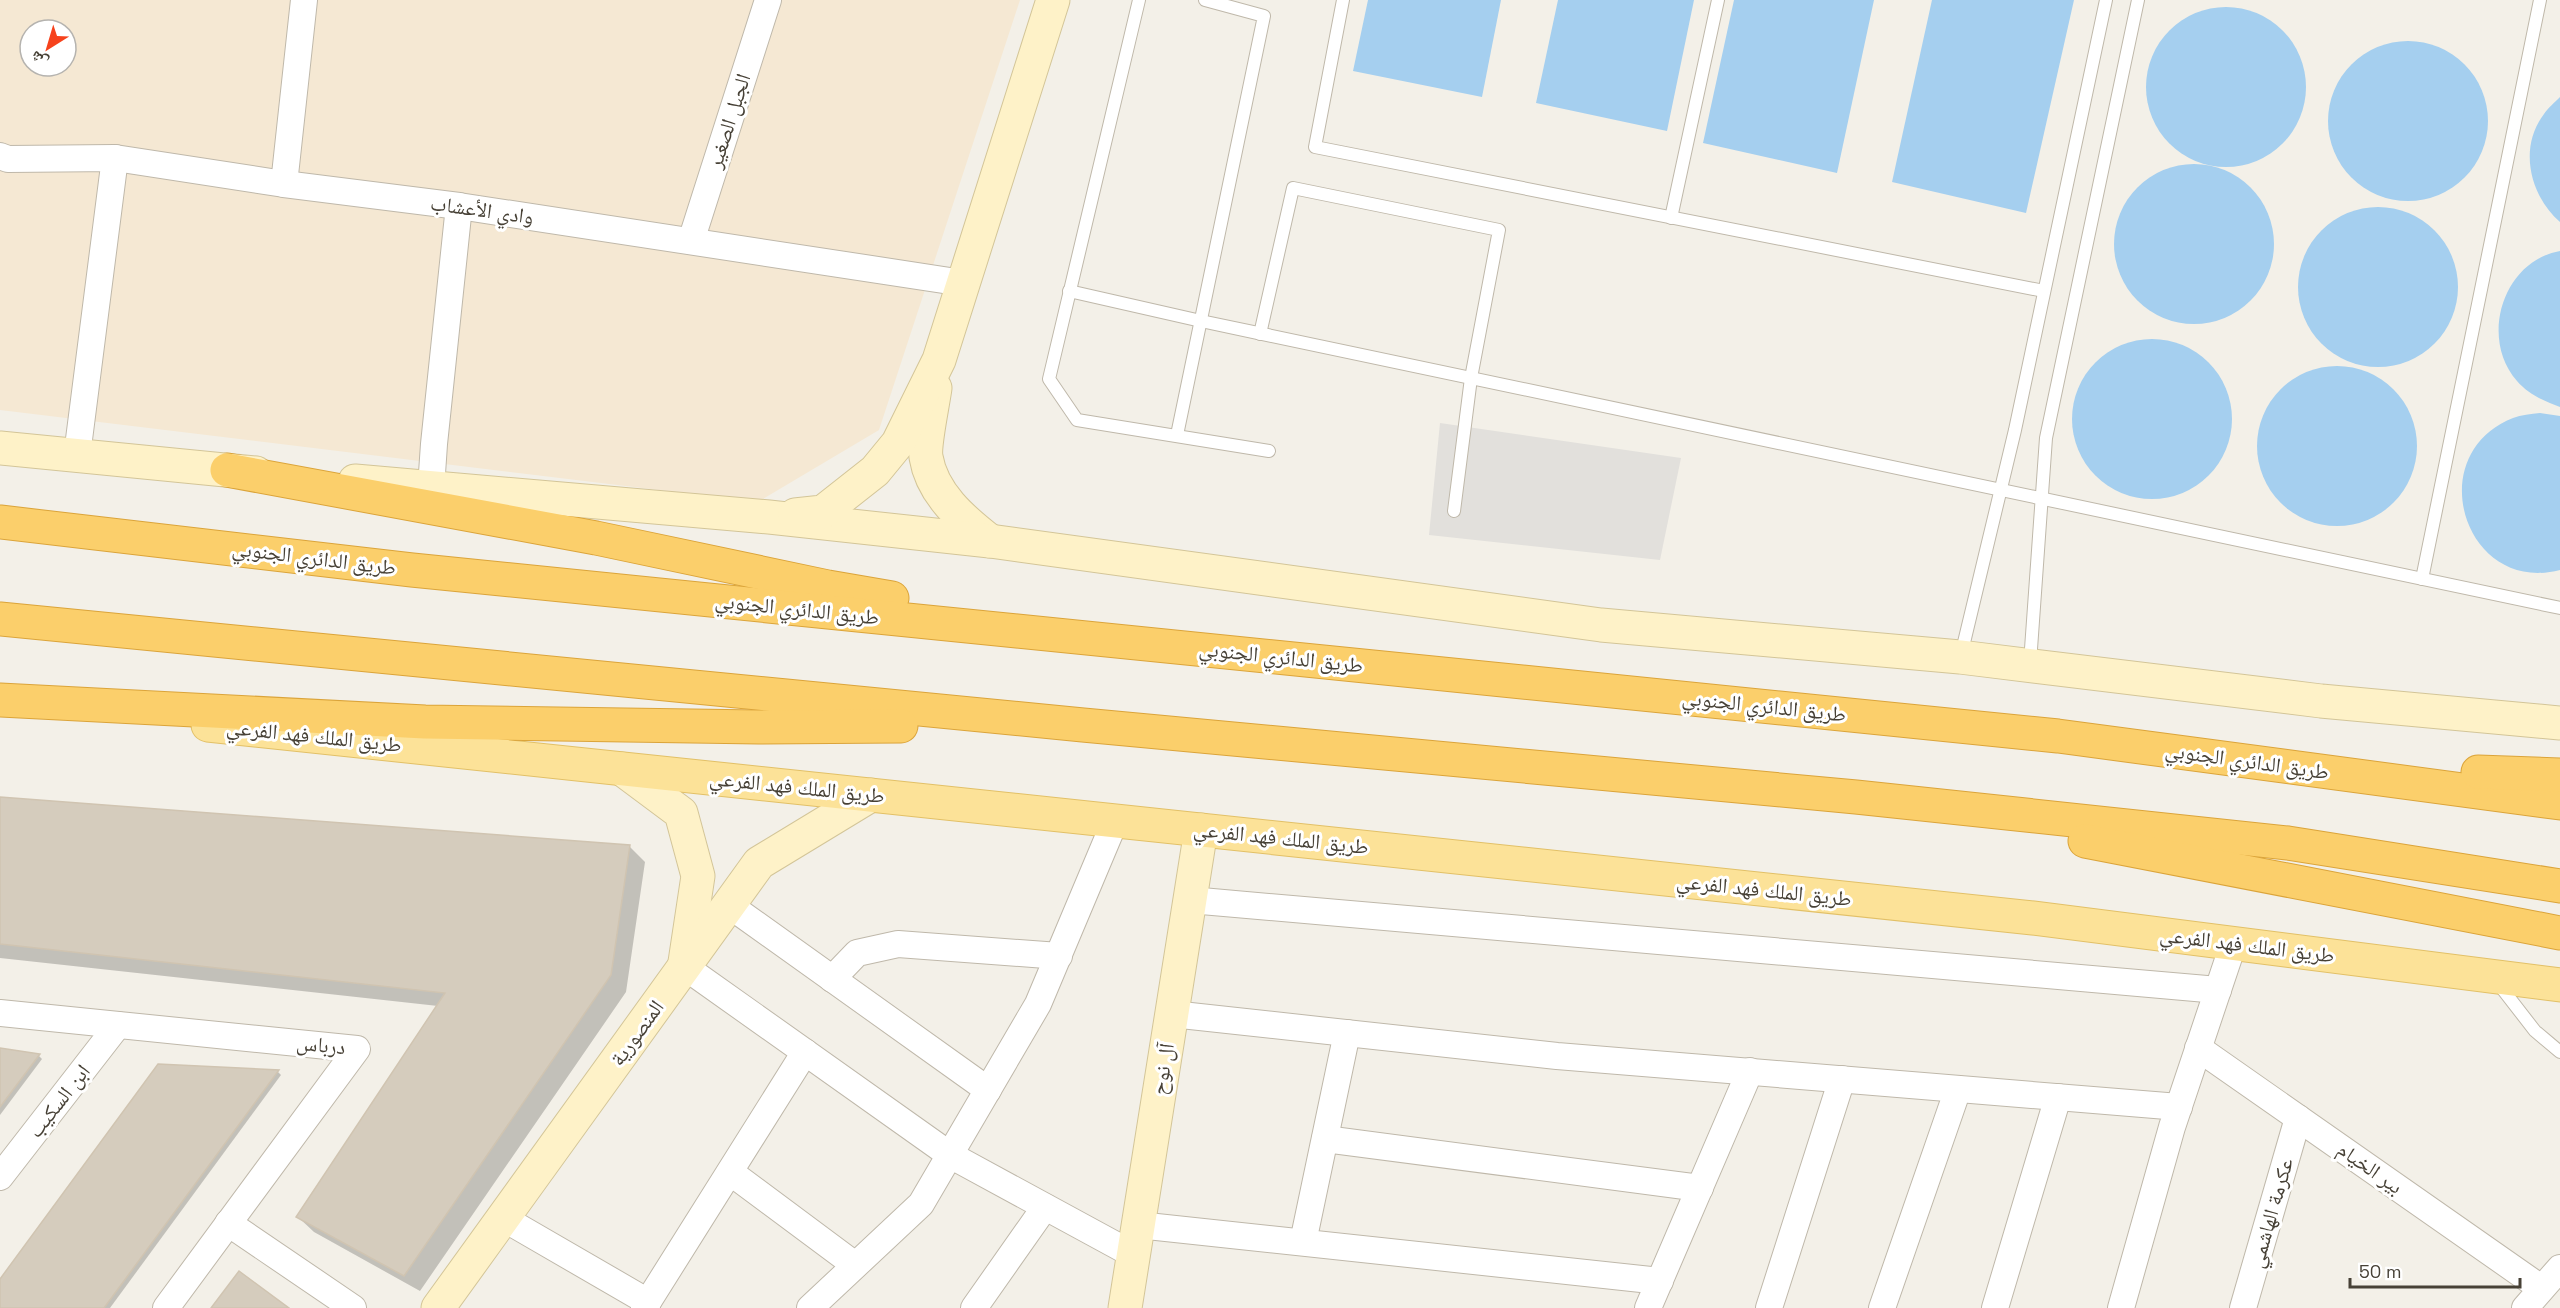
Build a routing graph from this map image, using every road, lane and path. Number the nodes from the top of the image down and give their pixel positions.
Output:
1 (303, 0) edge
2 (768, 0) edge
3 (1053, 0) edge
4 (1139, 0) edge
5 (1205, 0) edge
6 (1343, 0) edge
7 (1718, 0) edge
8 (2106, 0) edge
9 (2138, 0) edge
10 (2540, 0) edge
11 (0, 156) edge
12 (115, 158) junction
13 (284, 184) junction
14 (459, 206) junction
15 (1671, 218) junction
16 (691, 241) junction
17 (963, 283) junction
18 (1069, 291) junction
19 (2044, 291) junction
20 (1201, 321) junction
21 (1260, 334) junction
22 (939, 360) junction
23 (1471, 378) junction
24 (1177, 435) junction
25 (0, 448) edge
26 (1269, 452) dead end
27 (77, 455) junction
28 (227, 470) junction
29 (431, 488) junction
30 (2000, 490) junction
31 (2042, 499) junction
32 (1454, 511) dead end
33 (770, 518) junction
34 (0, 522) edge
35 (990, 542) junction
36 (2422, 579) junction
37 (2560, 608) edge
38 (0, 619) edge
39 (1163, 646) junction
40 (1960, 657) junction
41 (2030, 665) junction
42 (0, 702) edge
43 (2560, 723) edge
44 (1083, 725) junction
45 (2204, 755) junction
46 (621, 769) junction
47 (2560, 775) edge
48 (871, 795) junction
49 (1856, 797) junction
50 (2560, 803) edge
51 (1115, 821) junction
52 (1201, 830) junction
53 (2560, 886) edge
54 (1190, 900) junction
55 (729, 905) junction
56 (2560, 933) edge
57 (2234, 942) junction
58 (1059, 956) junction
59 (685, 967) junction
60 (2492, 976) junction
61 (832, 979) junction
62 (2560, 985) edge
63 (2218, 990) junction
64 (0, 1013) edge
65 (1172, 1014) junction
66 (118, 1025) junction
67 (1347, 1033) junction
68 (2198, 1048) junction
69 (805, 1052) junction
70 (2560, 1052) edge
71 (1750, 1071) junction
72 (1842, 1079) junction
73 (1958, 1089) junction
74 (988, 1090) junction
75 (2058, 1097) junction
76 (2179, 1107) junction
77 (2298, 1118) junction
78 (1325, 1139) junction
79 (950, 1155) junction
80 (730, 1172) junction
81 (0, 1177) edge
82 (1700, 1188) junction
83 (1045, 1207) junction
84 (503, 1218) junction
85 (228, 1223) junction
86 (1136, 1240) junction
87 (1303, 1242) junction
88 (855, 1265) junction
89 (2560, 1268) edge
90 (1660, 1281) junction
91 (2541, 1288) junction
92 (646, 1305) edge
93 (1123, 1305) edge
94 (166, 1308) edge
95 (353, 1308) edge
96 (438, 1308) edge
97 (810, 1308) edge
98 (974, 1308) edge
99 (1648, 1308) edge
100 (1769, 1308) edge
101 (1882, 1308) edge
102 (1995, 1308) edge
103 (2121, 1308) edge
104 (2243, 1308) edge
105 (2525, 1308) edge

1 - 13 street
2 - 16 street, الجبل الصغير
3 - 17 main road
4 - 18 lane
5 - 20 lane
6 - 15 lane
7 - 15 lane
8 - 19 lane
9 - 31 lane
10 - 36 lane
11 - 12 street, وادي الأعشاب
12 - 13 street, وادي الأعشاب
12 - 27 street
13 - 14 street, وادي الأعشاب
14 - 16 street, وادي الأعشاب
14 - 29 street
15 - 19 lane
16 - 17 street, وادي الأعشاب
17 - 22 main road
18 - 20 lane
18 - 24 lane
19 - 30 lane
20 - 21 lane
20 - 24 lane
21 - 23 lane
21 - 23 lane
22 - 33 main road
22 - 35 main road
23 - 30 lane
23 - 32 lane
24 - 26 lane
25 - 27 main road
27 - 28 main road
28 - 29 main road
28 - 39 highway
29 - 33 main road
30 - 31 lane
30 - 40 lane
31 - 36 lane
31 - 41 lane
33 - 35 main road
34 - 39 highway, طريق الدائري الجنوبي
35 - 40 main road
36 - 37 lane
38 - 44 highway
39 - 45 highway, طريق الدائري الجنوبي
40 - 41 main road
41 - 43 main road
42 - 44 highway
42 - 46 main road, طريق الملك فهد الفرعي
44 - 49 highway
45 - 47 highway
45 - 50 highway, طريق الدائري الجنوبي
46 - 48 main road, طريق الملك فهد الفرعي
46 - 59 main road
48 - 51 main road, طريق الملك فهد الفرعي
48 - 55 main road, المنصورية
49 - 53 highway
49 - 56 highway
51 - 52 main road, طريق الملك فهد الفرعي
51 - 58 street
52 - 54 main road, آل نوح
52 - 57 main road, طريق الملك فهد الفرعي
54 - 63 street
54 - 65 main road, آل نوح
55 - 59 main road, المنصورية
55 - 61 street
57 - 60 main road, طريق الملك فهد الفرعي
57 - 63 street
58 - 61 street
58 - 74 street
59 - 69 street
59 - 84 main road, المنصورية
60 - 62 main road, طريق الملك فهد الفرعي
60 - 70 lane
61 - 74 street
63 - 68 street
64 - 66 street, درباس
65 - 67 street
65 - 86 main road, آل نوح
66 - 81 street, ابن السكيب
66 - 85 street, درباس
67 - 71 street
67 - 78 street
68 - 76 street
68 - 77 street, بير الخيام
69 - 79 street
69 - 80 street
71 - 72 street
71 - 82 street
72 - 73 street
72 - 100 street
73 - 75 street
73 - 101 street
74 - 79 street
75 - 76 street
75 - 102 street
76 - 103 street
77 - 91 street, بير الخيام
77 - 104 street, عكرمة الهاشمي
78 - 82 street
78 - 87 street
79 - 83 street
79 - 88 street
80 - 88 street
80 - 92 street
82 - 90 street
83 - 86 street
83 - 98 street
84 - 92 street
84 - 96 main road, المنصورية
85 - 94 street, درباس
85 - 95 street
86 - 87 street
86 - 93 main road, آل نوح
87 - 90 street
88 - 97 street
89 - 91 street
90 - 99 street
91 - 105 street

